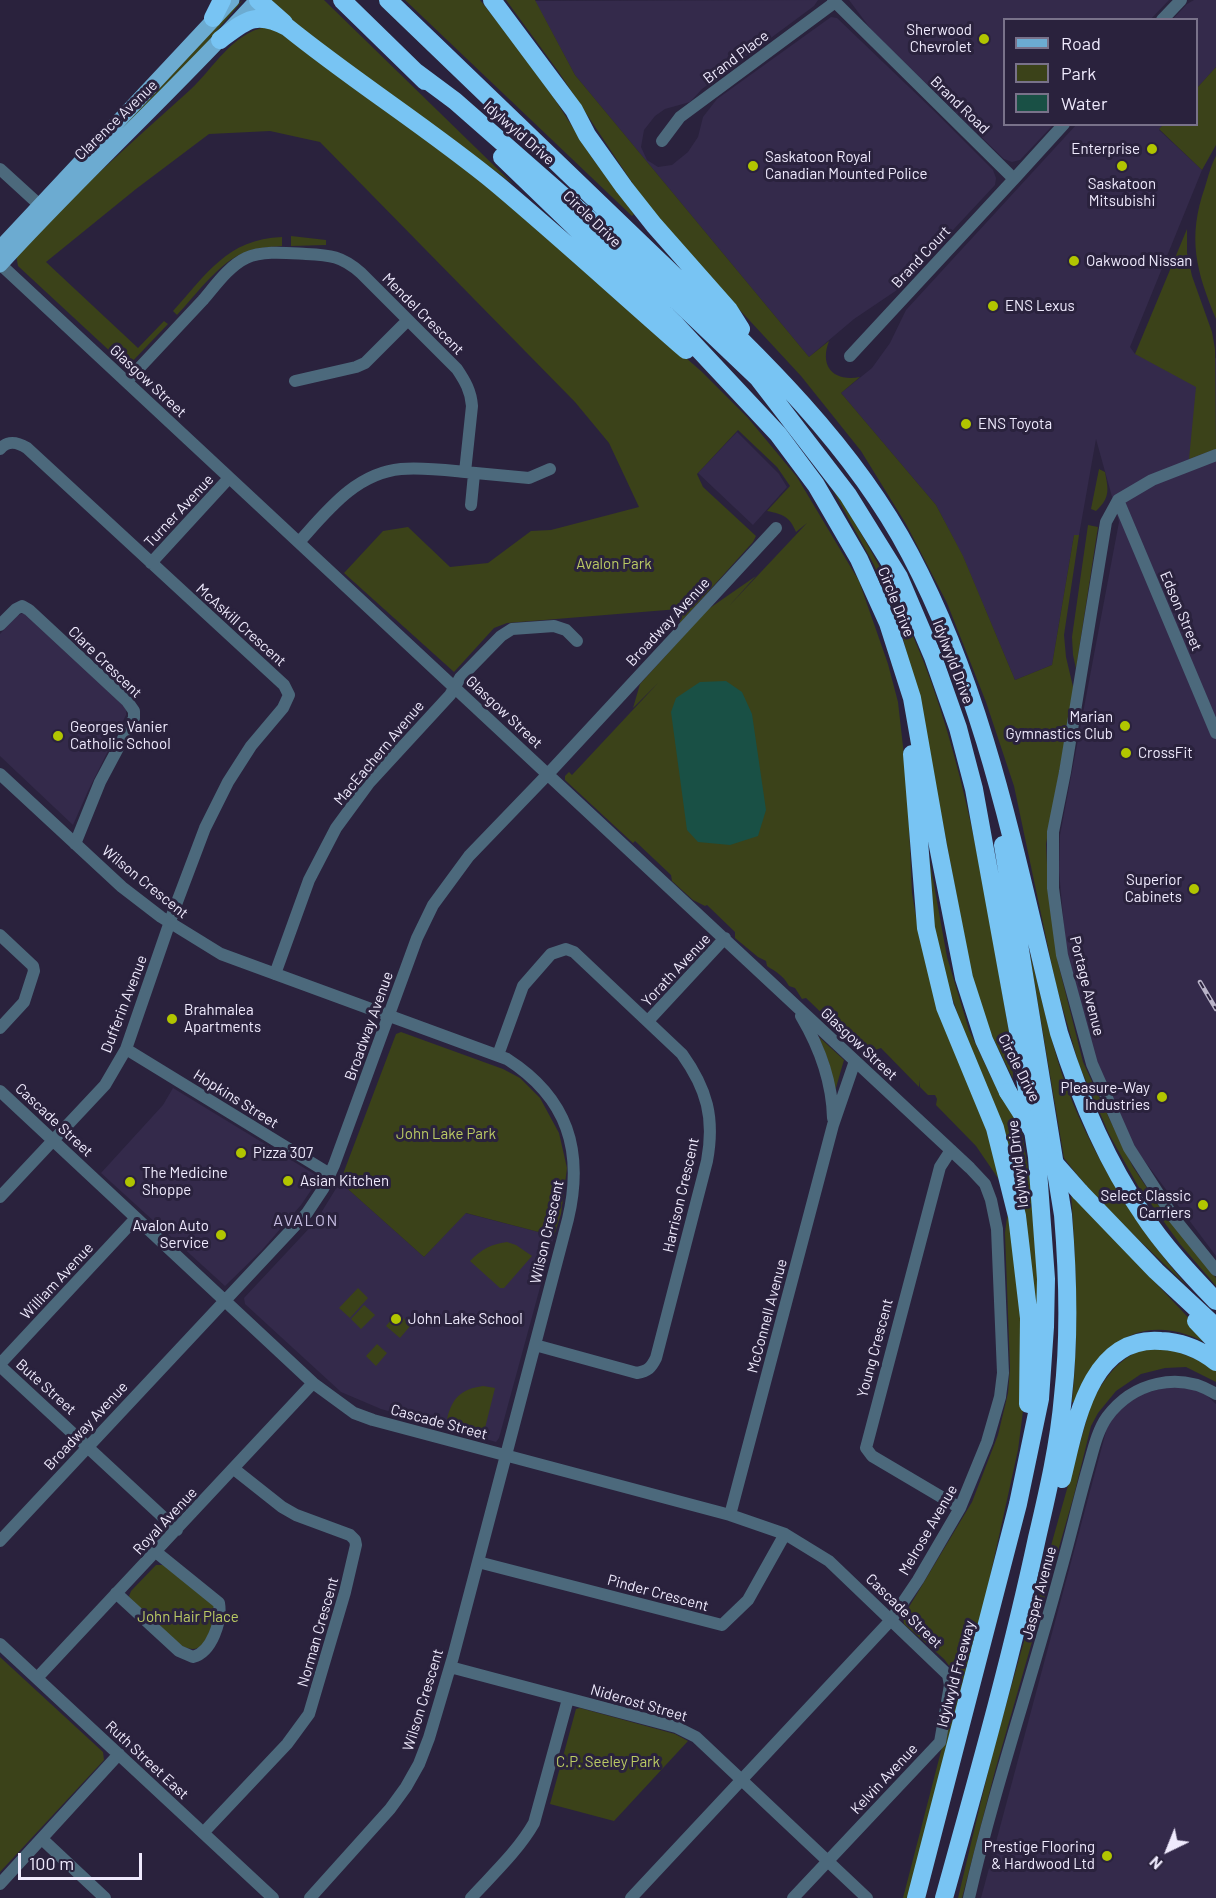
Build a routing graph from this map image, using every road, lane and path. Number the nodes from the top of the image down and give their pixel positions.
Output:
1 (222, 0) edge
2 (232, 0) edge
3 (258, 0) edge
4 (342, 0) edge
5 (388, 0) edge
6 (492, 0) edge
7 (1181, 0) edge
8 (833, 2) edge
9 (213, 18) junction
10 (1164, 18) edge
11 (220, 40) junction
12 (315, 50) junction
13 (416, 72) junction
14 (1062, 126) edge
15 (662, 141) dead end
16 (0, 169) edge
17 (1014, 179) junction
18 (43, 209) junction
19 (0, 248) edge
20 (0, 264) edge
21 (408, 320) junction
22 (759, 356) junction
23 (850, 356) dead end
24 (127, 381) junction
25 (295, 381) dead end
26 (753, 408) junction
27 (0, 450) edge
28 (1216, 455) edge
29 (550, 469) dead end
30 (470, 473) junction
31 (229, 478) junction
32 (1118, 500) junction
33 (471, 505) dead end
34 (776, 528) dead end
35 (299, 542) junction
36 (151, 563) junction
37 (0, 626) edge
38 (577, 641) dead end
39 (898, 658) junction
40 (454, 686) junction
41 (1216, 733) edge
42 (991, 762) junction
43 (0, 774) edge
44 (548, 774) junction
45 (75, 844) junction
46 (170, 923) junction
47 (0, 935) edge
48 (725, 938) junction
49 (275, 974) junction
50 (795, 1005) junction
51 (389, 1016) junction
52 (648, 1021) junction
53 (0, 1028) edge
54 (126, 1049) junction
55 (498, 1055) junction
56 (855, 1061) junction
57 (0, 1091) edge
58 (833, 1125) junction
59 (53, 1140) junction
60 (951, 1150) junction
61 (330, 1174) junction
62 (985, 1184) joint
63 (0, 1197) edge
64 (136, 1218) junction
65 (1216, 1270) edge
66 (1156, 1271) junction
67 (224, 1301) junction
68 (1216, 1301) edge
69 (1216, 1327) edge
70 (1216, 1342) edge
71 (535, 1345) junction
72 (1216, 1362) edge
73 (0, 1365) edge
74 (314, 1383) junction
75 (1216, 1394) edge
76 (88, 1446) junction
77 (506, 1455) junction
78 (1028, 1458) junction
79 (234, 1469) junction
80 (960, 1508) junction
81 (730, 1515) junction
82 (177, 1530) junction
83 (785, 1534) junction
84 (0, 1541) edge
85 (156, 1552) junction
86 (478, 1562) junction
87 (1026, 1592) junction
88 (116, 1593) junction
89 (891, 1620) junction
90 (0, 1644) edge
91 (936, 1664) joint
92 (450, 1667) junction
93 (37, 1678) junction
94 (568, 1699) junction
95 (119, 1754) junction
96 (741, 1780) junction
97 (203, 1833) junction
98 (42, 1839) junction
99 (827, 1861) junction
100 (0, 1884) edge
101 (105, 1898) edge
102 (273, 1898) edge
103 (310, 1898) edge
104 (471, 1898) edge
105 (631, 1898) edge
106 (793, 1898) edge
107 (867, 1898) edge
108 (916, 1898) edge
109 (944, 1898) edge
110 (969, 1898) edge

1 - 9 highway
2 - 9 main road, Clarence Avenue
3 - 11 main road, Clarence Avenue
3 - 12 highway
4 - 13 highway, Circle Drive
5 - 22 highway, Circle Drive
6 - 22 highway
7 - 10 street
8 - 15 street, Brand Place
8 - 17 street, Brand Road
9 - 18 main road, Clarence Avenue
11 - 12 highway
11 - 18 main road, Clarence Avenue
12 - 26 highway
13 - 26 highway, Circle Drive
13 - 78 highway, Idylwyld Drive
14 - 17 street
16 - 18 street
17 - 23 street, Brand Court
18 - 19 main road, Clarence Avenue
18 - 20 main road, Clarence Avenue
20 - 24 street, Glasgow Street
21 - 24 street, Mendel Crescent
21 - 25 street
21 - 30 street, Mendel Crescent
22 - 42 highway, Circle Drive
24 - 31 street, Glasgow Street
26 - 39 highway, Circle Drive
27 - 36 street, McAskill Crescent
28 - 32 street
29 - 30 street
30 - 33 street, Mendel Crescent
30 - 35 street
31 - 35 street, Glasgow Street
31 - 36 street, Turner Avenue
32 - 41 street, Edson Street
32 - 65 street, Portage Avenue
34 - 44 street, Broadway Avenue
35 - 40 street, Glasgow Street
36 - 46 street, McAskill Crescent
37 - 45 street, Clare Crescent
38 - 40 street, MacEachern Avenue
39 - 66 highway, Circle Drive, bridge
39 - 78 highway
40 - 44 street, Glasgow Street
40 - 49 street, MacEachern Avenue
42 - 68 highway, Circle Drive
42 - 87 highway
43 - 45 street, Wilson Crescent
44 - 48 street, Glasgow Street
44 - 51 street, Broadway Avenue
45 - 46 street, Wilson Crescent
46 - 49 street, Wilson Crescent
46 - 54 street, Dufferin Avenue
47 - 53 street
48 - 50 street, Glasgow Street
48 - 52 street, Yorath Avenue
49 - 51 street, Wilson Crescent
50 - 56 street, Glasgow Street
50 - 58 street, McConnell Avenue
51 - 55 street, Wilson Crescent
51 - 61 street, Broadway Avenue
52 - 55 street, Harrison Crescent
52 - 71 street, Harrison Crescent
54 - 59 street, Dufferin Avenue
54 - 61 street, Hopkins Street
55 - 71 street, Wilson Crescent
56 - 58 street, McConnell Avenue
56 - 60 street, Glasgow Street
57 - 59 street, Cascade Street
58 - 81 street, McConnell Avenue
59 - 63 street, Dufferin Avenue
59 - 64 street, Cascade Street
60 - 62 street, Glasgow Street
60 - 80 street, Young Crescent
61 - 67 street, Broadway Avenue
62 - 80 street, Melrose Avenue
64 - 67 street, Cascade Street
64 - 73 street, William Avenue
66 - 69 highway, Circle Drive
66 - 70 highway
67 - 74 street, Cascade Street
67 - 76 street, Broadway Avenue
71 - 77 street, Wilson Crescent
72 - 87 highway
73 - 76 street, Bute Street
74 - 77 street, Cascade Street
74 - 79 street, Royal Avenue
75 - 110 street, Jasper Avenue
76 - 82 street, Bute Street
76 - 84 street, Broadway Avenue
77 - 81 street, Cascade Street
77 - 86 street, Wilson Crescent
78 - 108 highway, Idylwyld Freeway
79 - 82 street, Royal Avenue
79 - 97 street, Norman Crescent
80 - 89 street, Melrose Avenue
81 - 83 street, Cascade Street
82 - 85 street, Royal Avenue
83 - 86 street, Pinder Crescent
83 - 89 street, Cascade Street
85 - 88 street, Royal Avenue
85 - 88 street
86 - 92 street, Wilson Crescent
87 - 109 highway
88 - 93 street, Royal Avenue
89 - 91 street, Cascade Street
89 - 96 street, Melrose Avenue
90 - 93 street, Ruth Street East
91 - 99 street, Kelvin Avenue
92 - 94 street, Niderost Street
92 - 103 street, Wilson Crescent
93 - 95 street, Ruth Street East
94 - 96 street, Niderost Street
94 - 104 street
95 - 97 street, Ruth Street East
95 - 98 street
96 - 99 street, Niderost Street
96 - 105 street, Melrose Avenue
97 - 102 street, Ruth Street East
98 - 100 street
98 - 101 street
99 - 106 street, Kelvin Avenue
99 - 107 street, Niderost Street

